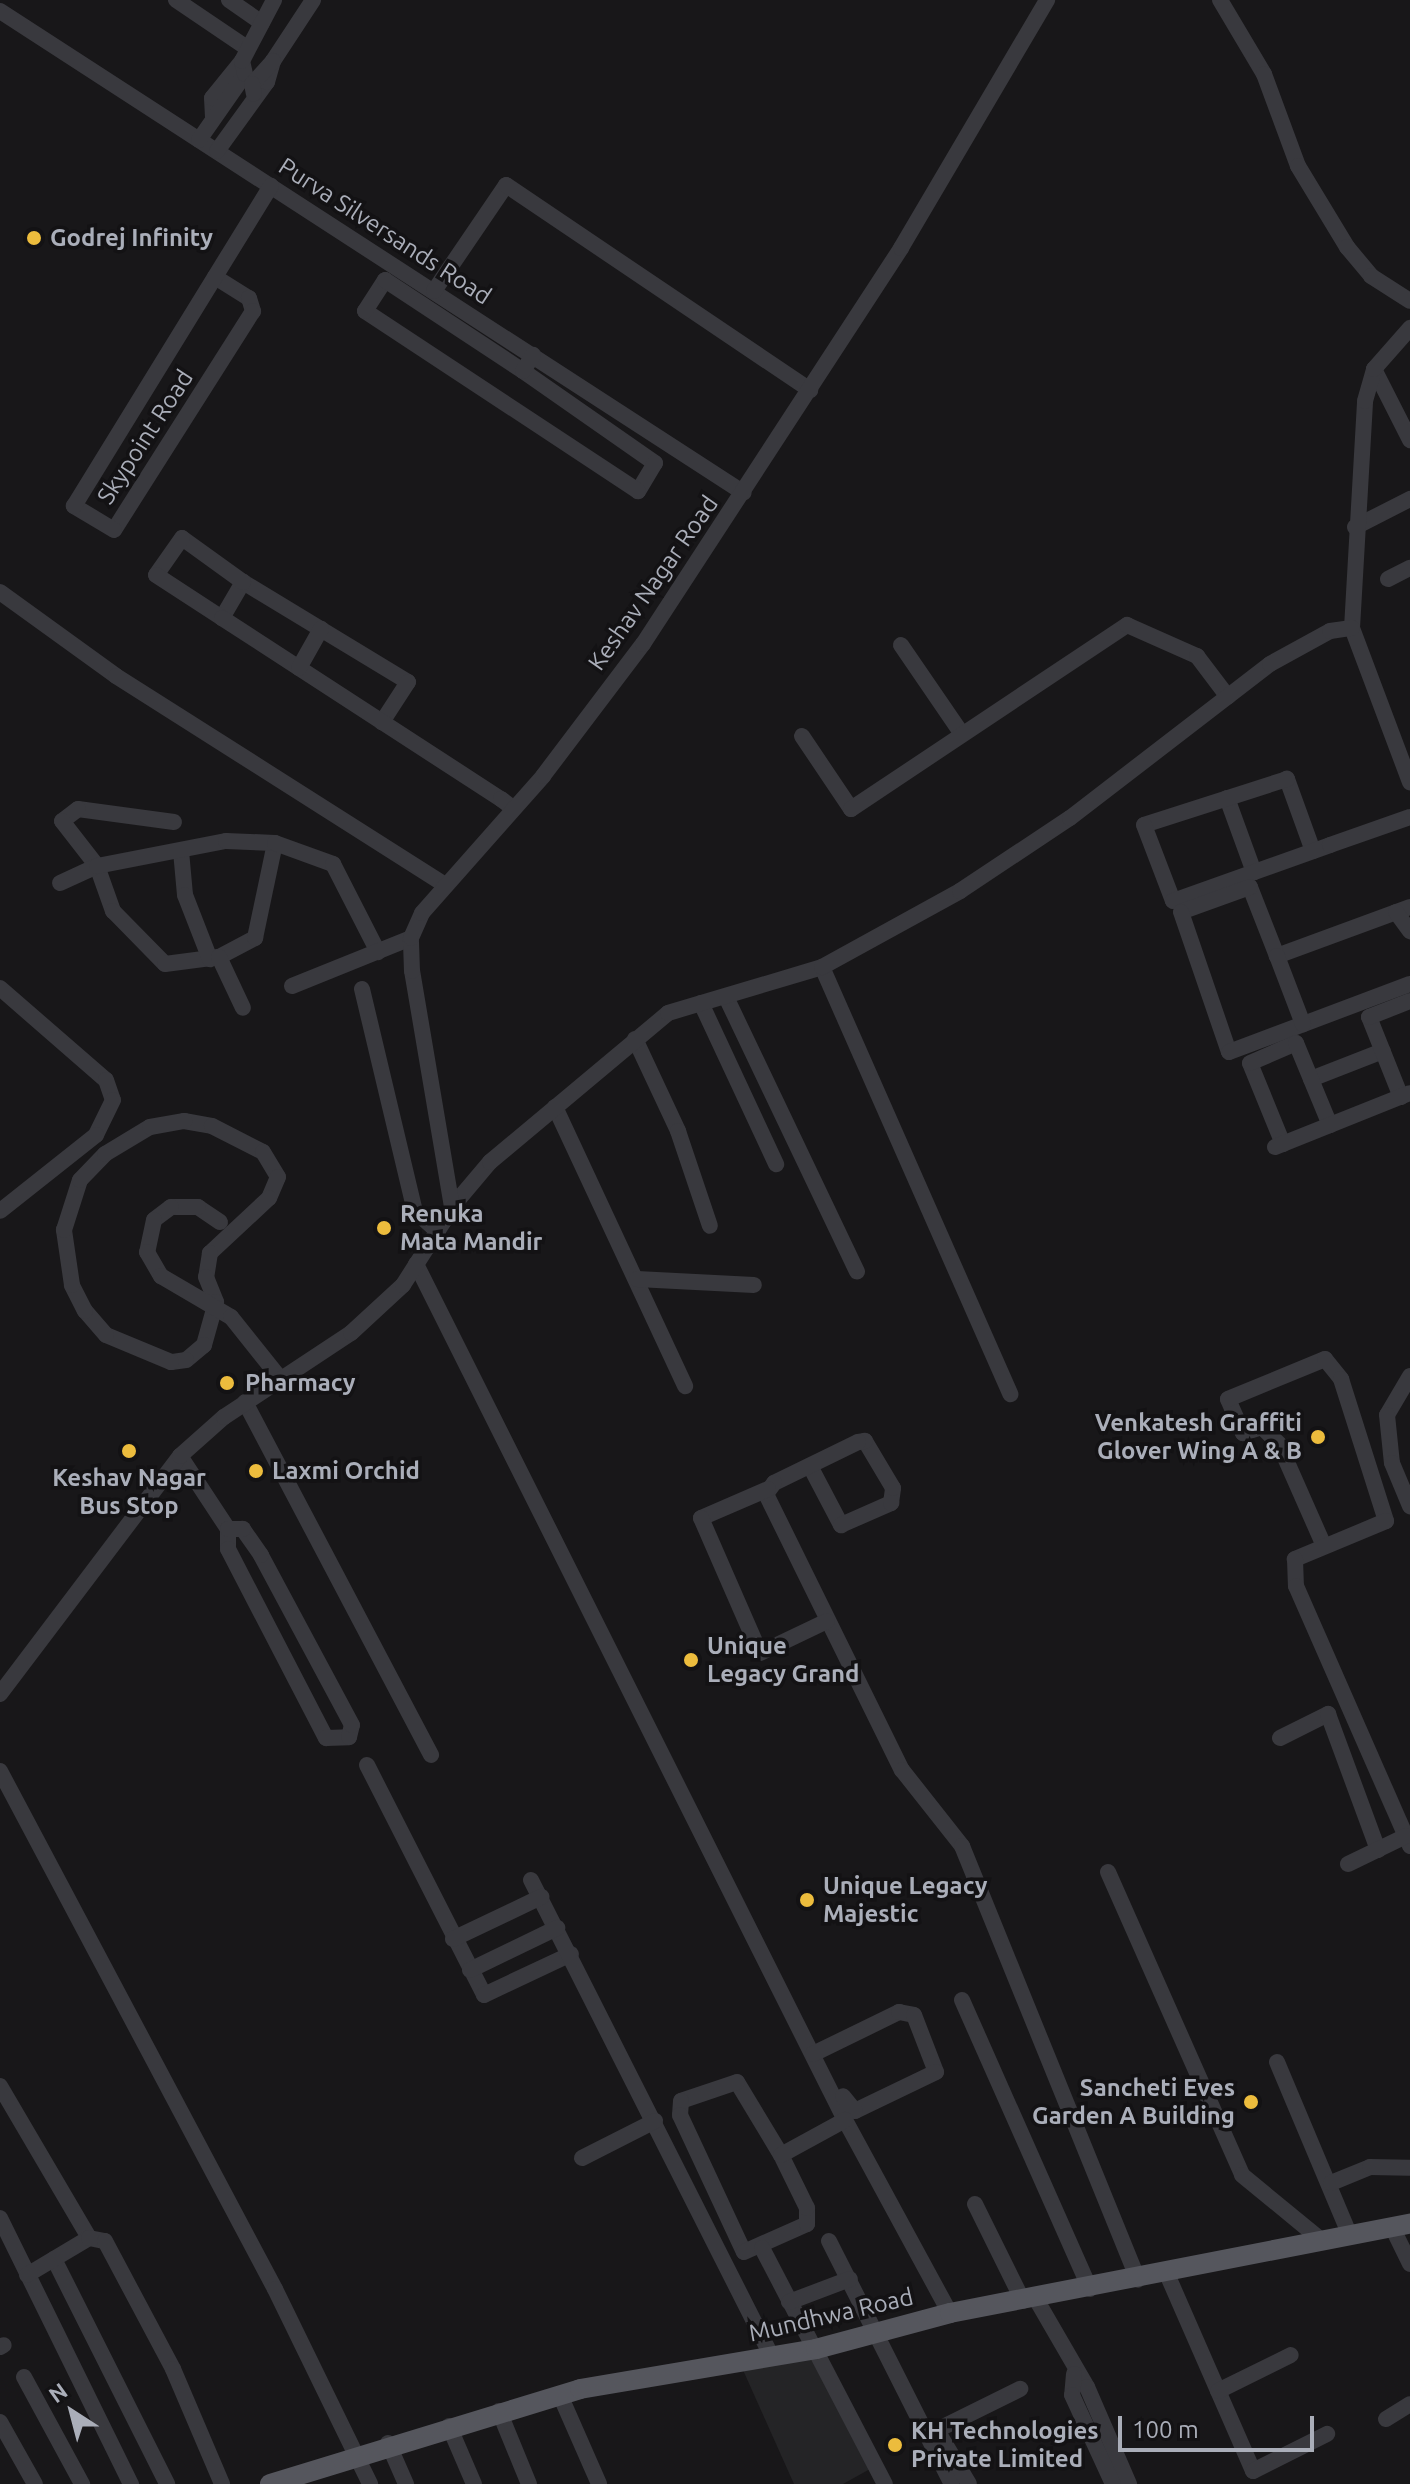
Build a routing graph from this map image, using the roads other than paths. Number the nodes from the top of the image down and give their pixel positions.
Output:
1 (176, 0) edge
2 (229, 0) edge
3 (274, 0) edge
4 (313, 0) edge
5 (1047, 0) edge
6 (1220, 0) edge
7 (0, 11) edge
8 (262, 23) junction
9 (245, 54) junction
10 (199, 140) junction
11 (217, 151) junction
12 (271, 186) junction
13 (215, 277) junction
14 (434, 291) junction
15 (1410, 301) edge
16 (1410, 328) edge
17 (533, 355) junction
18 (1374, 369) junction
19 (523, 371) junction
20 (810, 390) junction
21 (1410, 440) edge
22 (744, 493) junction
23 (1410, 499) edge
24 (1355, 527) junction
25 (1410, 568) edge
26 (1388, 579) dead end
27 (243, 582) junction
28 (0, 592) edge
29 (222, 618) junction
30 (1352, 628) junction
31 (321, 629) junction
32 (901, 645) dead end
33 (299, 668) junction
34 (1228, 697) junction
35 (382, 722) junction
36 (962, 734) junction
37 (802, 736) dead end
38 (1410, 782) edge
39 (1227, 798) junction
40 (513, 808) junction
41 (1410, 817) edge
42 (174, 822) dead end
43 (275, 843) junction
44 (181, 851) junction
45 (1313, 851) junction
46 (97, 866) junction
47 (1254, 872) junction
48 (60, 883) dead end
49 (444, 884) junction
50 (1403, 910) edge
51 (1410, 931) edge
52 (411, 938) junction
53 (378, 952) junction
54 (1277, 956) junction
55 (214, 958) junction
56 (822, 967) junction
57 (1410, 984) edge
58 (292, 986) dead end
59 (0, 988) edge
60 (362, 989) dead end
61 (727, 999) junction
62 (1410, 1001) edge
63 (701, 1003) junction
64 (243, 1008) dead end
65 (1303, 1024) junction
66 (635, 1039) junction
67 (1383, 1051) junction
68 (1311, 1079) junction
69 (1406, 1095) edge
70 (555, 1107) junction
71 (1330, 1125) junction
72 (776, 1164) dead end
73 (452, 1207) junction
74 (0, 1211) edge
75 (220, 1222) dead end
76 (710, 1226) dead end
77 (438, 1232) junction
78 (416, 1264) junction
79 (857, 1272) dead end
80 (637, 1279) junction
81 (754, 1285) dead end
82 (216, 1302) junction
83 (1410, 1376) edge
84 (282, 1381) junction
85 (685, 1386) dead end
86 (1010, 1394) dead end
87 (245, 1402) junction
88 (180, 1456) junction
89 (810, 1466) junction
90 (768, 1489) junction
91 (1410, 1506) edge
92 (228, 1529) junction
93 (1324, 1546) junction
94 (827, 1621) junction
95 (0, 1694) edge
96 (1280, 1738) dead end
97 (431, 1755) dead end
98 (367, 1765) dead end
99 (0, 1771) edge
100 (1408, 1841) edge
101 (1378, 1850) junction
102 (1348, 1864) dead end
103 (1108, 1872) dead end
104 (531, 1880) dead end
105 (541, 1897) junction
106 (557, 1928) junction
107 (453, 1939) junction
108 (571, 1954) junction
109 (470, 1970) junction
110 (962, 2000) dead end
111 (817, 2052) junction
112 (1277, 2062) dead end
113 (0, 2086) edge
114 (845, 2120) junction
115 (655, 2121) junction
116 (781, 2155) junction
117 (582, 2158) dead end
118 (1409, 2168) edge
119 (1331, 2183) junction
120 (975, 2204) dead end
121 (0, 2218) edge
122 (1401, 2226) edge
123 (1350, 2236) junction
124 (89, 2238) junction
125 (1321, 2240) junction
126 (829, 2241) dead end
127 (762, 2248) junction
128 (54, 2259) junction
129 (1410, 2264) edge
130 (1167, 2274) junction
131 (27, 2275) junction
132 (850, 2279) junction
133 (1138, 2280) junction
134 (1090, 2289) junction
135 (1029, 2300) junction
136 (789, 2302) junction
137 (950, 2313) junction
138 (883, 2331) junction
139 (816, 2349) junction
140 (1291, 2355) dead end
141 (772, 2357) junction
142 (1074, 2375) junction
143 (24, 2377) dead end
144 (1020, 2389) dead end
145 (1218, 2391) junction
146 (560, 2395) junction
147 (1410, 2404) edge
148 (499, 2411) junction
149 (1386, 2419) dead end
150 (0, 2422) edge
151 (449, 2426) junction
152 (937, 2430) junction
153 (1327, 2434) dead end
154 (388, 2443) junction
155 (354, 2453) junction
156 (317, 2476) edge
157 (275, 2483) edge
158 (948, 2483) edge
159 (35, 2484) edge
160 (82, 2484) edge
161 (131, 2484) edge
162 (167, 2484) edge
163 (222, 2484) edge
164 (370, 2484) edge
165 (406, 2484) edge
166 (474, 2484) edge
167 (529, 2484) edge
168 (599, 2484) edge
169 (885, 2484) edge
170 (969, 2484) edge
171 (1113, 2484) edge
172 (1129, 2484) edge

1 - 9 street
2 - 8 street
3 - 8 street
4 - 11 street
5 - 20 street, Keshav Nagar Road
6 - 15 street
7 - 10 street, Purva Silversands Road
8 - 9 street
9 - 10 street
10 - 11 street, Purva Silversands Road
11 - 12 street, Purva Silversands Road
12 - 13 street, Skypoint Road
12 - 14 street, Purva Silversands Road
13 - 13 street, Skypoint Road
14 - 17 street, Purva Silversands Road
14 - 20 street
16 - 18 street
17 - 19 street
17 - 22 street, Purva Silversands Road
18 - 21 street
18 - 24 street
19 - 19 street
20 - 22 street, Keshav Nagar Road
22 - 40 street, Keshav Nagar Road
23 - 24 street
24 - 30 street
25 - 26 street
27 - 29 street
27 - 29 street
27 - 31 street
28 - 49 street
29 - 33 street
30 - 34 street
30 - 38 street
31 - 33 street
31 - 35 street
32 - 36 street
33 - 35 street
34 - 36 street
34 - 56 street
35 - 40 street
36 - 37 street
39 - 45 street
39 - 47 street
39 - 47 street
40 - 49 street, Keshav Nagar Road
41 - 45 street
42 - 46 street
43 - 44 street
43 - 53 street
43 - 55 street
44 - 46 street
44 - 55 street
45 - 47 street
46 - 48 street
46 - 55 street
49 - 52 street, Keshav Nagar Road
50 - 51 street
50 - 54 street
52 - 53 street
52 - 73 street
53 - 58 street
54 - 65 street
54 - 65 street
55 - 64 street
56 - 61 street
56 - 86 street
57 - 65 street
59 - 74 street
60 - 77 street
61 - 63 street
61 - 79 street
62 - 67 street
63 - 66 street
63 - 72 street
66 - 70 street
66 - 76 street
67 - 68 street
67 - 69 street
68 - 71 street
68 - 71 street
69 - 71 street
70 - 73 street
70 - 80 street
73 - 77 street
75 - 82 street
77 - 78 street
78 - 84 street
78 - 111 street
80 - 81 street
80 - 85 street
82 - 82 street
82 - 84 street
83 - 91 street
84 - 87 street
87 - 88 street
87 - 97 street
88 - 92 street
88 - 95 street
89 - 89 street
89 - 90 street
90 - 94 street
90 - 94 street
92 - 92 street
93 - 93 street
93 - 100 street
94 - 133 street
96 - 101 street
98 - 107 street
99 - 155 street
100 - 101 street
101 - 102 street
103 - 125 street
104 - 105 street
105 - 106 street
105 - 107 street
106 - 108 street
106 - 109 street
107 - 109 street
108 - 109 street
108 - 115 street
110 - 134 street
111 - 111 street
111 - 114 street
112 - 119 street
113 - 124 street
114 - 116 street
114 - 137 street
115 - 117 street
115 - 141 street
116 - 127 street
116 - 127 street
118 - 119 street
119 - 123 street
120 - 135 street
121 - 131 street
122 - 123 main road, Mundhwa Road
122 - 129 street
123 - 125 main road, Mundhwa Road
124 - 128 street
124 - 163 street
125 - 130 main road, Mundhwa Road
126 - 132 street
127 - 136 street
128 - 131 street
128 - 162 street
130 - 133 main road, Mundhwa Road
130 - 145 street
131 - 161 street
132 - 136 street
132 - 138 street
133 - 134 main road, Mundhwa Road
134 - 135 main road, Mundhwa Road
135 - 137 main road, Mundhwa Road
135 - 142 street
136 - 139 street
137 - 138 main road, Mundhwa Road
138 - 139 main road, Mundhwa Road
138 - 152 street
138 - 158 street
139 - 141 main road, Mundhwa Road
139 - 169 street
140 - 145 street
141 - 146 main road, Mundhwa Road
142 - 171 street
142 - 172 street
143 - 160 street
144 - 152 street
145 - 153 street
146 - 148 main road, Mundhwa Road
146 - 168 street
147 - 149 street
148 - 151 main road, Mundhwa Road
148 - 167 street
150 - 159 street
151 - 154 main road, Mundhwa Road
151 - 166 street
152 - 170 street
154 - 155 main road, Mundhwa Road
154 - 165 street
155 - 156 main road, Mundhwa Road
155 - 164 street
156 - 157 main road, Mundhwa Road

